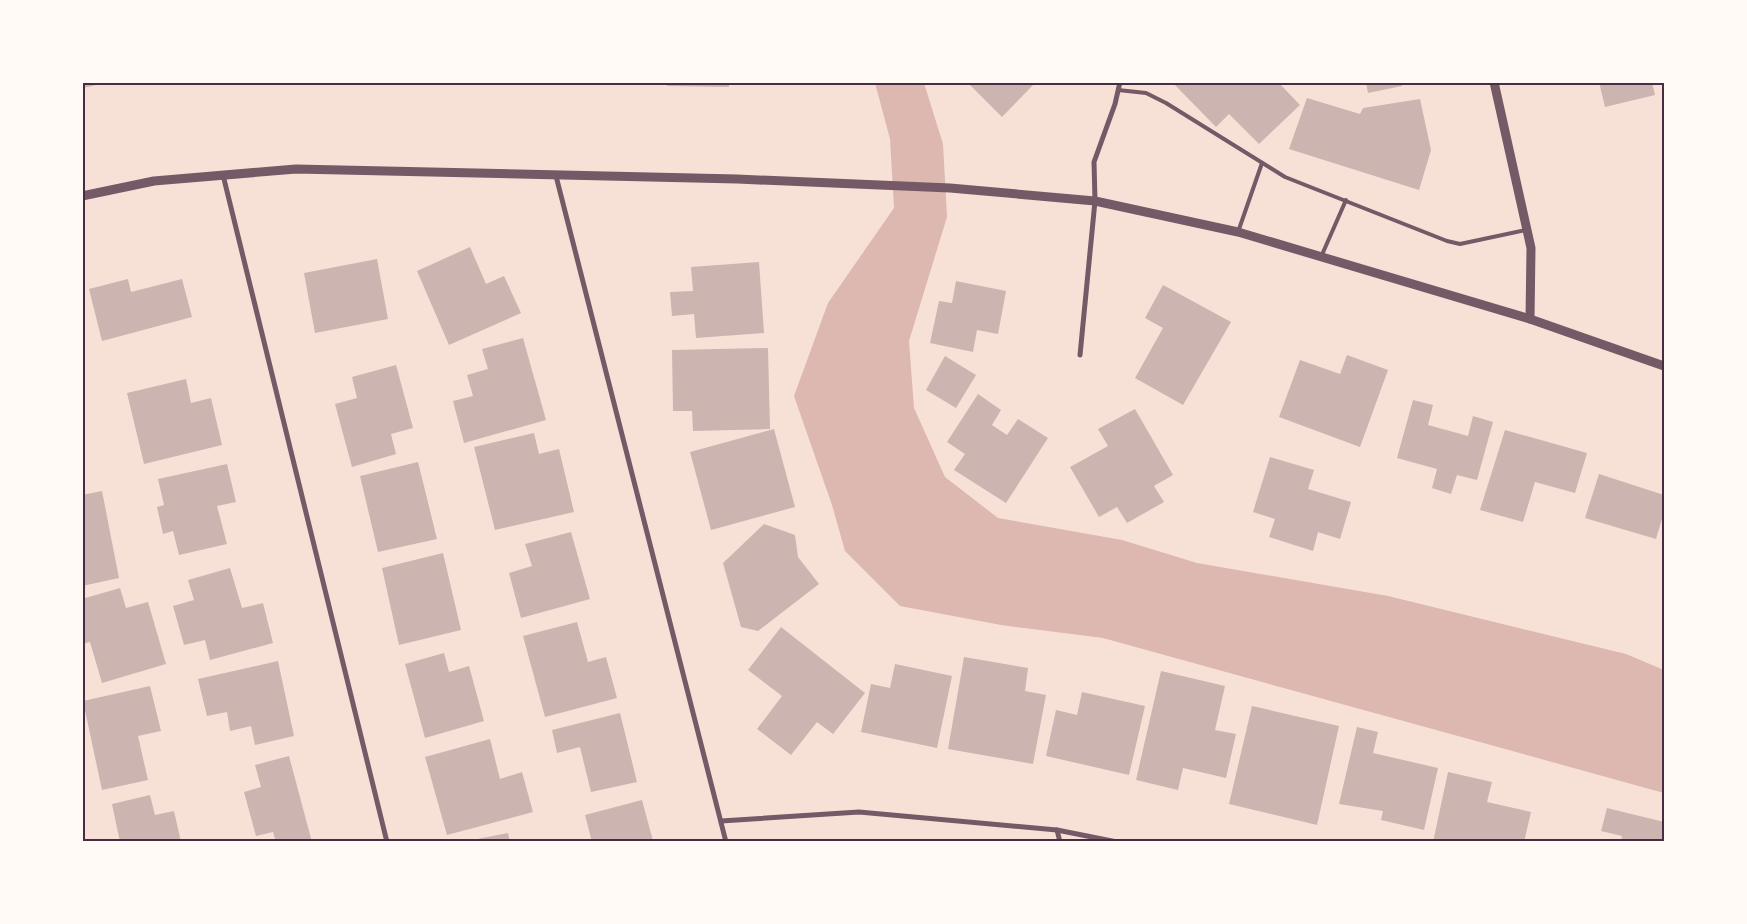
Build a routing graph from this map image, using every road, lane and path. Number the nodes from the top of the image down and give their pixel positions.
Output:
1 (1120, 82) edge
2 (1494, 82) edge
3 (1118, 90) junction
4 (1262, 163) junction
5 (223, 174) junction
6 (556, 176) junction
7 (82, 196) edge
8 (1095, 200) junction
9 (1346, 200) junction
10 (1527, 230) junction
11 (1238, 232) junction
12 (1321, 257) junction
13 (1530, 319) junction
14 (1080, 355) dead end
15 (1664, 366) edge
16 (721, 821) junction
17 (1058, 830) junction
18 (386, 842) edge
19 (726, 842) edge
20 (1060, 842) edge
21 (1117, 842) edge

1 - 3 street
2 - 10 street
3 - 4 lane
3 - 8 street
4 - 9 lane
4 - 11 lane
5 - 6 street
5 - 7 street
5 - 18 street
6 - 8 street
6 - 16 street
8 - 11 street
8 - 14 street
9 - 10 lane
9 - 12 lane
10 - 13 street
11 - 12 street
12 - 13 street
13 - 15 street
16 - 17 street
16 - 19 street
17 - 20 street
17 - 21 street

